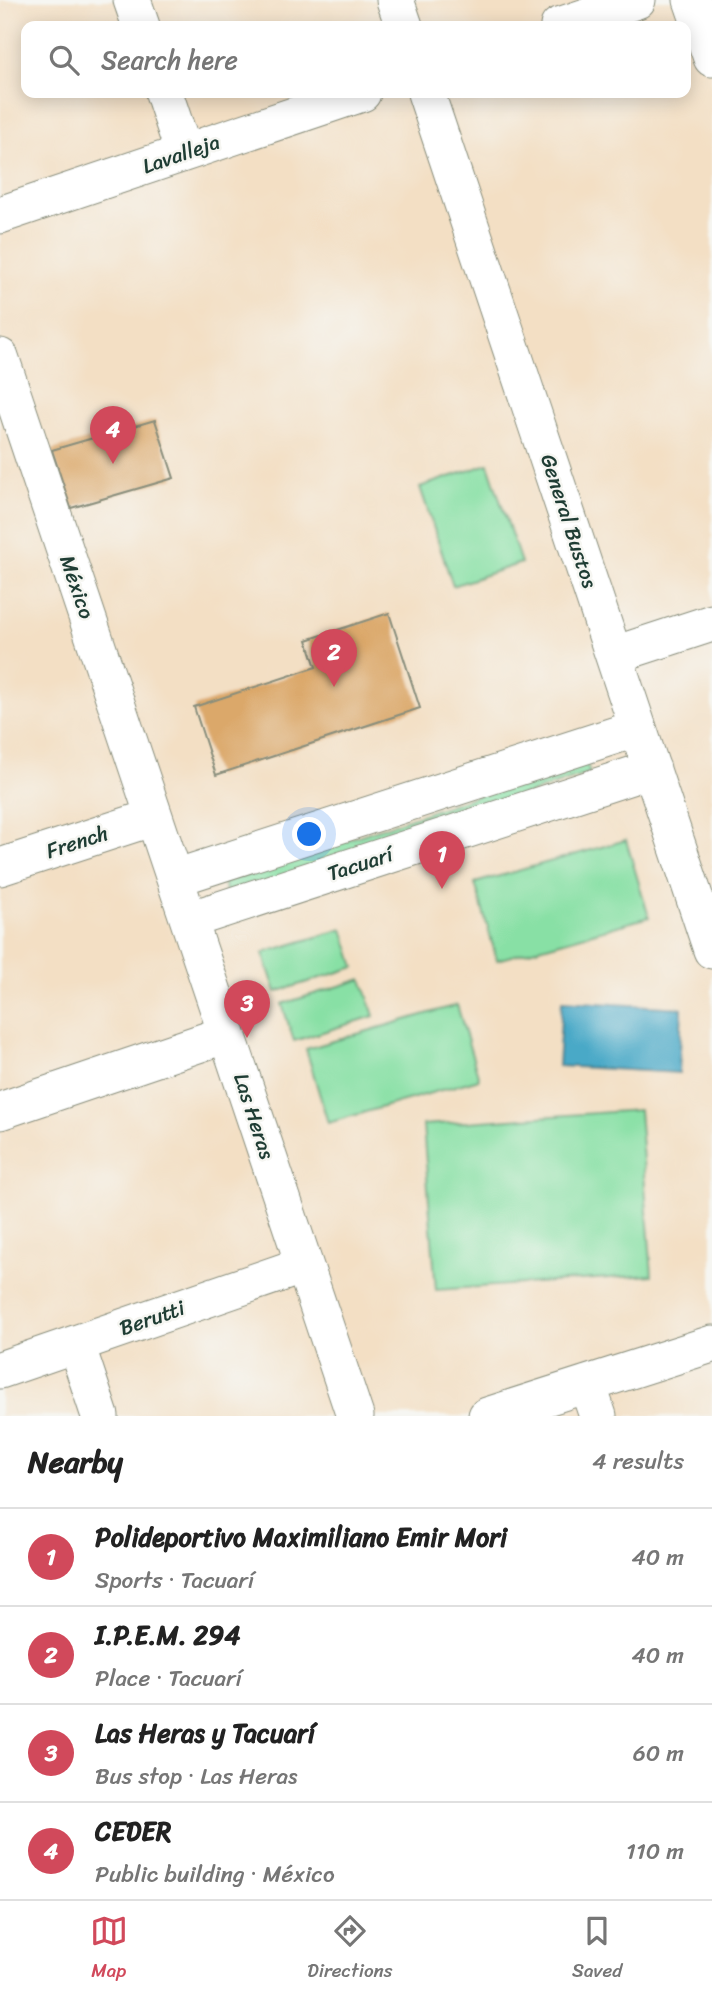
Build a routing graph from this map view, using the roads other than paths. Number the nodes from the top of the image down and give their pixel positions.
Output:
1 (132, 0) edge
2 (395, 0) edge
3 (638, 0) edge
4 (692, 0) edge
5 (139, 21) edge
6 (402, 21) edge
7 (574, 21) edge
8 (712, 58) edge
9 (166, 98) edge
10 (347, 98) edge
11 (428, 98) edge
12 (184, 153) junction
13 (0, 215) edge
14 (0, 357) edge
15 (712, 623) edge
16 (614, 655) junction
17 (638, 728) junction
18 (652, 769) junction
19 (154, 817) junction
20 (0, 867) edge
21 (175, 878) junction
22 (701, 879) edge
23 (189, 920) junction
24 (712, 950) edge
25 (227, 1034) junction
26 (0, 1111) edge
27 (304, 1265) junction
28 (76, 1344) junction
29 (712, 1344) edge
30 (0, 1370) edge
31 (592, 1400) edge
32 (100, 1416) edge
33 (355, 1416) edge
34 (487, 1416) edge

1 - 5 street
2 - 6 street
3 - 7 street
4 - 8 street
9 - 12 street
10 - 12 street, Lavalleja
11 - 16 street, General Bustos
12 - 13 street, Lavalleja
14 - 19 street, México
15 - 16 street
16 - 17 street, General Bustos
17 - 18 street, General Bustos
17 - 21 street, Tacuarí
18 - 22 street, General Bustos
18 - 23 street, Tacuarí
19 - 20 street, French
19 - 21 street, Las Heras
21 - 23 street, Las Heras
22 - 24 street, General Bustos
23 - 25 street, Las Heras
25 - 26 street
25 - 27 street, Las Heras
27 - 28 street, Berutti
27 - 33 street, Las Heras
28 - 30 street, Berutti
28 - 32 street
29 - 31 street
31 - 34 street

